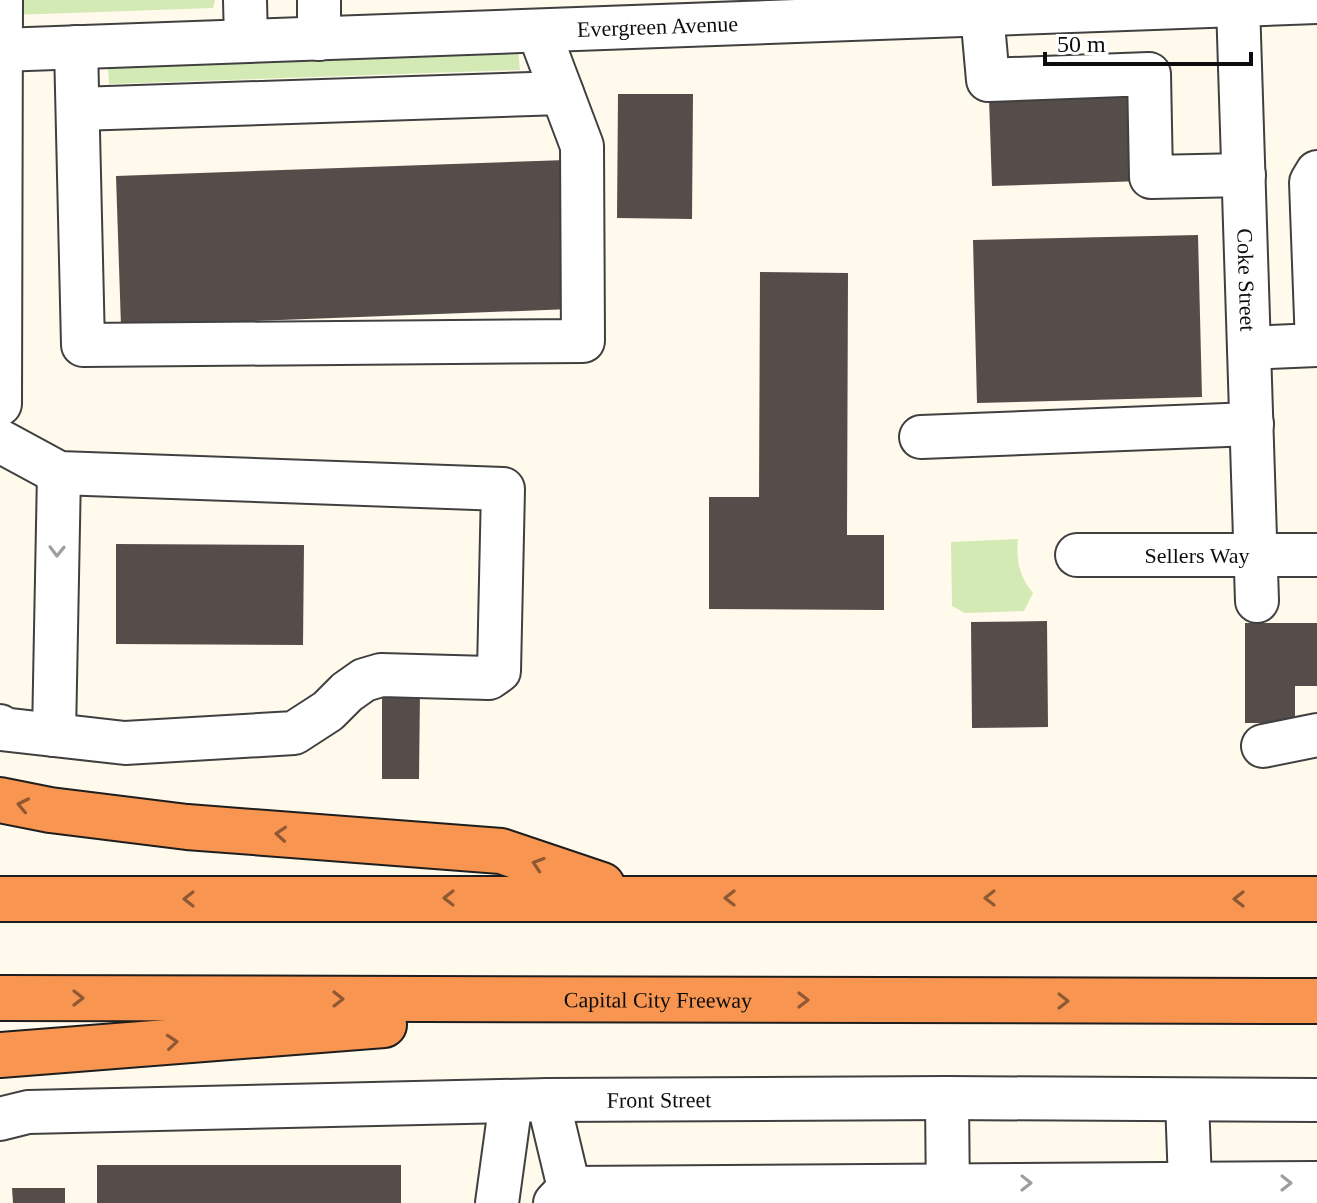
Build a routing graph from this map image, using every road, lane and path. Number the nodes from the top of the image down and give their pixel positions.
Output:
1 (1, 0) edge
2 (245, 0) edge
3 (1317, 2) edge
4 (1238, 4) junction
5 (916, 8) edge
6 (982, 13) junction
7 (319, 20) edge
8 (539, 32) junction
9 (246, 41) junction
10 (76, 47) junction
11 (1, 50) edge
12 (562, 93) junction
13 (78, 109) junction
14 (1317, 172) edge
15 (1244, 175) junction
16 (1317, 347) edge
17 (1249, 348) junction
18 (0, 404) edge
19 (1252, 424) junction
20 (921, 437) dead end
21 (0, 441) edge
22 (59, 473) junction
23 (1077, 555) dead end
24 (1256, 555) junction
25 (1317, 555) edge
26 (1257, 601) dead end
27 (0, 726) edge
28 (54, 735) junction
29 (1317, 735) edge
30 (1263, 746) dead end
31 (0, 800) edge
32 (639, 897) junction
33 (0, 899) edge
34 (1317, 899) edge
35 (0, 998) edge
36 (697, 1000) junction
37 (1317, 1001) edge
38 (0, 1055) edge
39 (947, 1098) junction
40 (529, 1100) junction
41 (1187, 1100) junction
42 (1317, 1100) edge
43 (0, 1119) edge
44 (1190, 1183) junction
45 (1317, 1183) edge
46 (948, 1193) edge
47 (562, 1195) edge
48 (497, 1203) edge

1 - 11 street
2 - 9 street
3 - 4 street, Evergreen Avenue
4 - 6 street, Evergreen Avenue
4 - 15 street, Coke Street
5 - 6 street, Evergreen Avenue
5 - 8 street, Evergreen Avenue
6 - 15 street
7 - 8 street, Evergreen Avenue
7 - 9 street, Evergreen Avenue
8 - 12 street
9 - 10 street, Evergreen Avenue
10 - 11 street, Evergreen Avenue
10 - 13 street
11 - 18 street
12 - 13 street
12 - 13 street
14 - 16 street
15 - 17 street, Coke Street
16 - 17 street
17 - 19 street, Coke Street
19 - 20 street
19 - 24 street, Coke Street
21 - 22 street
22 -> 28 street
22 - 28 street
23 - 24 street, Sellers Way
24 - 25 street, Sellers Way
24 - 26 street, Coke Street
27 - 28 street
29 - 30 street
32 -> 31 highway
32 -> 33 highway
34 -> 32 highway
35 -> 36 highway, Capital City Freeway
36 -> 37 highway, Capital City Freeway
38 -> 36 highway
39 - 40 street, Front Street
39 - 41 street, Front Street
39 - 46 street
40 - 43 street, Front Street
40 - 47 street
40 - 48 street
41 - 42 street, Front Street
41 - 44 street
44 -> 45 street
46 -> 44 street
46 - 47 street

